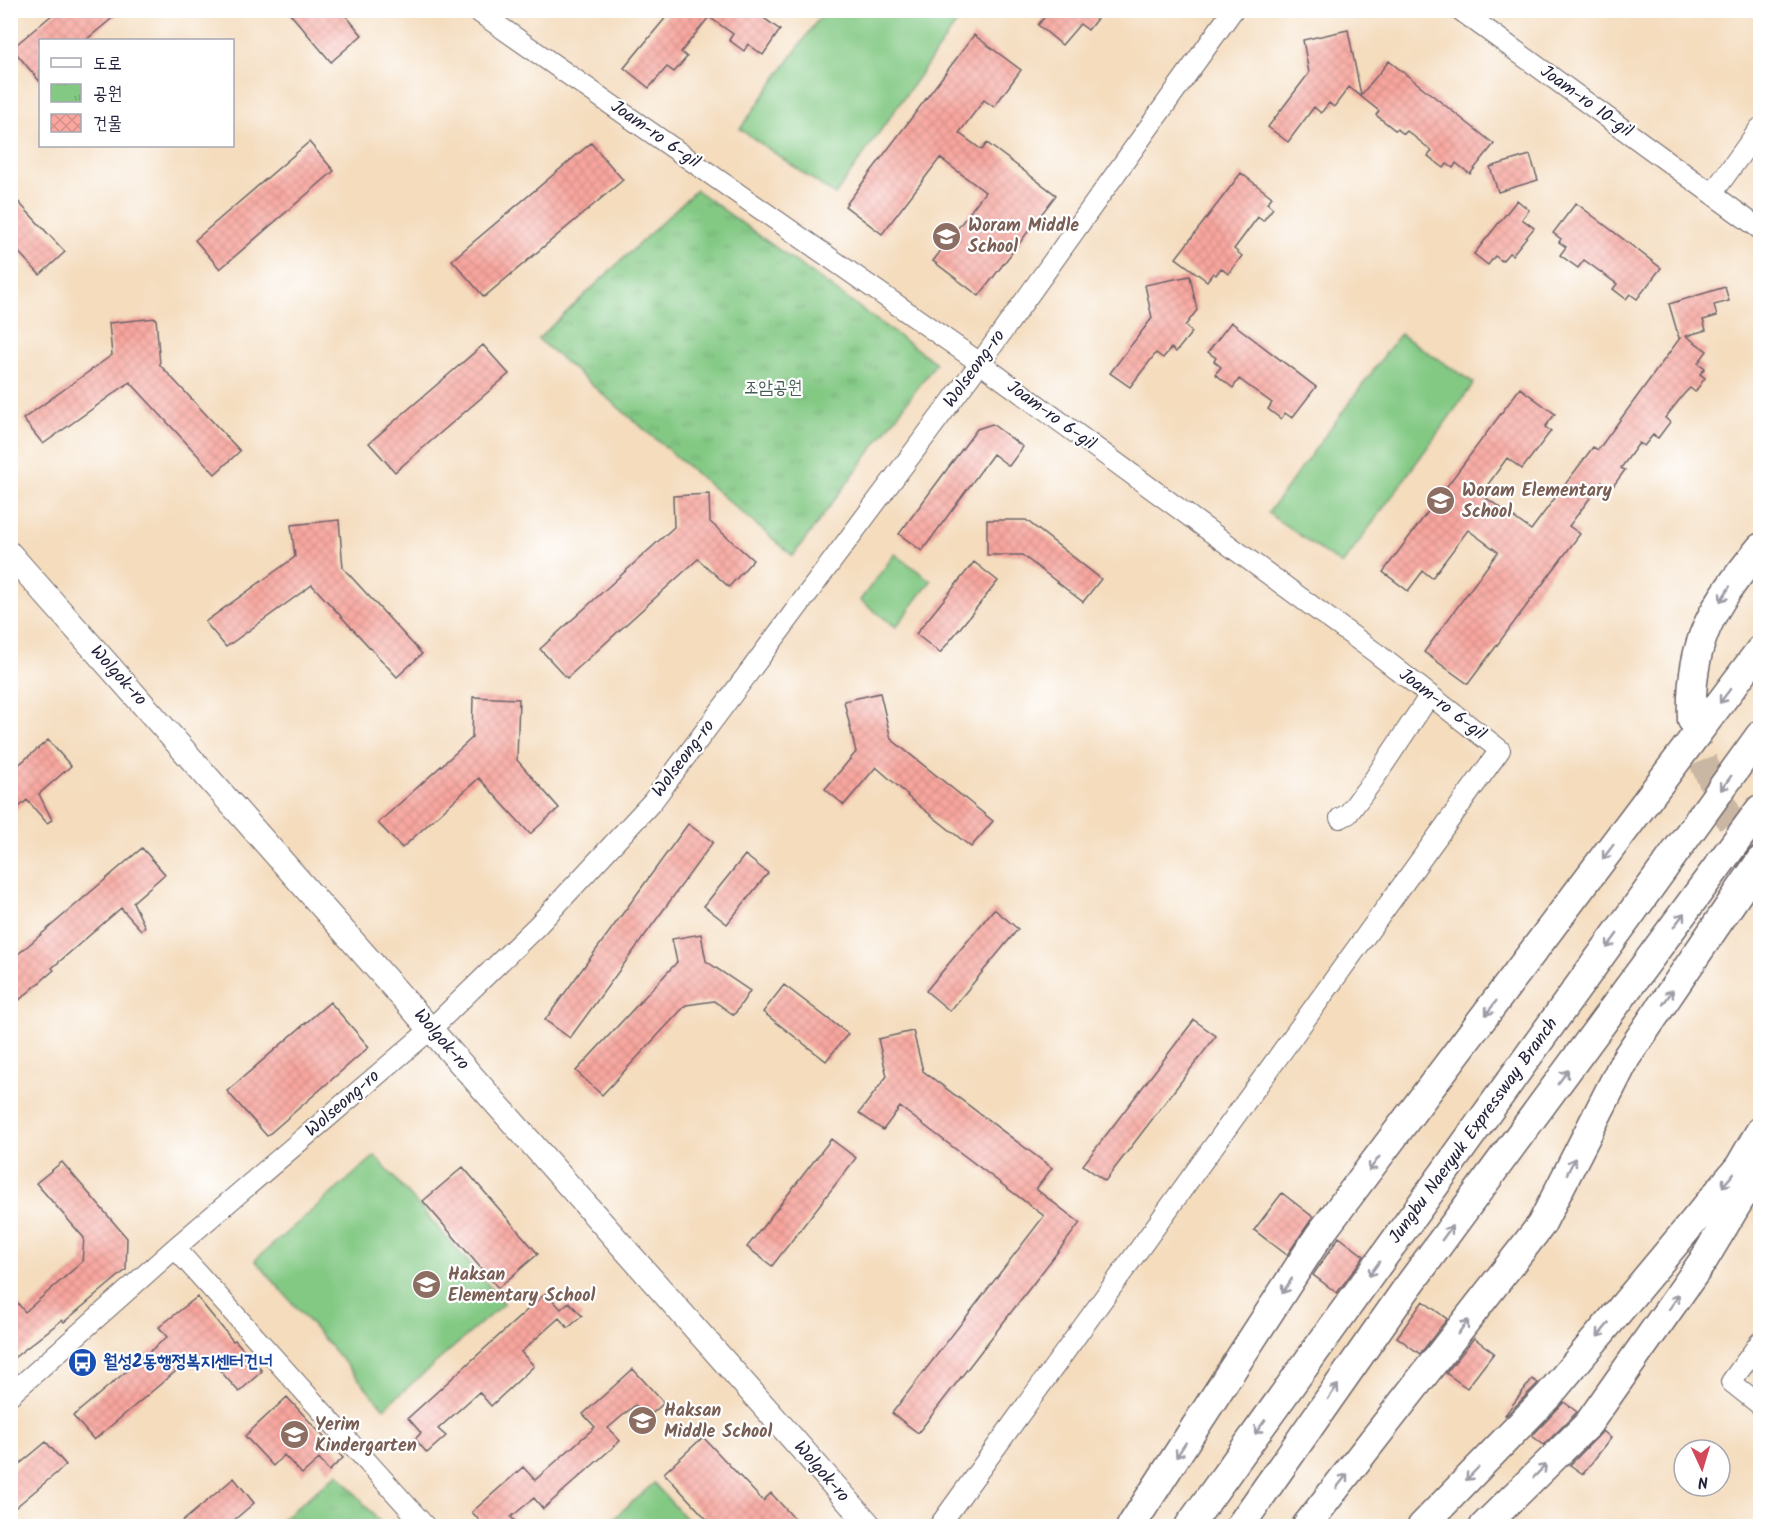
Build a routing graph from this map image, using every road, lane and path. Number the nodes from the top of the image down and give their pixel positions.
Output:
1 (476, 10) edge
2 (1233, 10) edge
3 (1460, 10) edge
4 (1761, 128) edge
5 (1712, 194) junction
6 (1761, 229) edge
7 (980, 363) junction
8 (1761, 548) edge
9 (10, 554) edge
10 (1761, 650) edge
11 (1430, 695) junction
12 (1692, 720) tunnel mouth
13 (1761, 735) edge
14 (1761, 809) edge
15 (1340, 818) dead end
16 (1761, 861) edge
17 (431, 1029) junction
18 (1761, 1131) edge
19 (1761, 1166) edge
20 (175, 1248) junction
21 (1761, 1342) edge
22 (10, 1395) edge
23 (1761, 1405) edge
24 (424, 1527) edge
25 (870, 1527) edge
26 (939, 1527) edge
27 (1131, 1527) edge
28 (1189, 1527) edge
29 (1240, 1527) edge
30 (1306, 1527) edge
31 (1422, 1527) edge
32 (1484, 1527) edge

1 - 7 street, Joam-ro 6-gil
2 - 7 street, Wolseong-ro
3 - 5 street, Joam-ro 10-gil
4 - 5 street
5 - 6 street, Joam-ro 10-gil
7 - 11 street, Joam-ro 6-gil
7 - 17 street, Wolseong-ro
8 -> 12 highway
9 - 17 main road, Wolgok-ro
10 -> 27 highway
11 - 15 street
11 - 26 street, Joam-ro 6-gil
13 -> 28 highway, Jungbu Naeryuk Expressway Branch
29 -> 14 highway, Jungbu Naeryuk Expressway Branch
30 -> 16 highway
17 - 20 street, Wolseong-ro
17 - 25 main road, Wolgok-ro
18 -> 31 highway
32 -> 19 highway
20 - 22 street, Wolseong-ro
20 - 24 street
21 - 23 street

